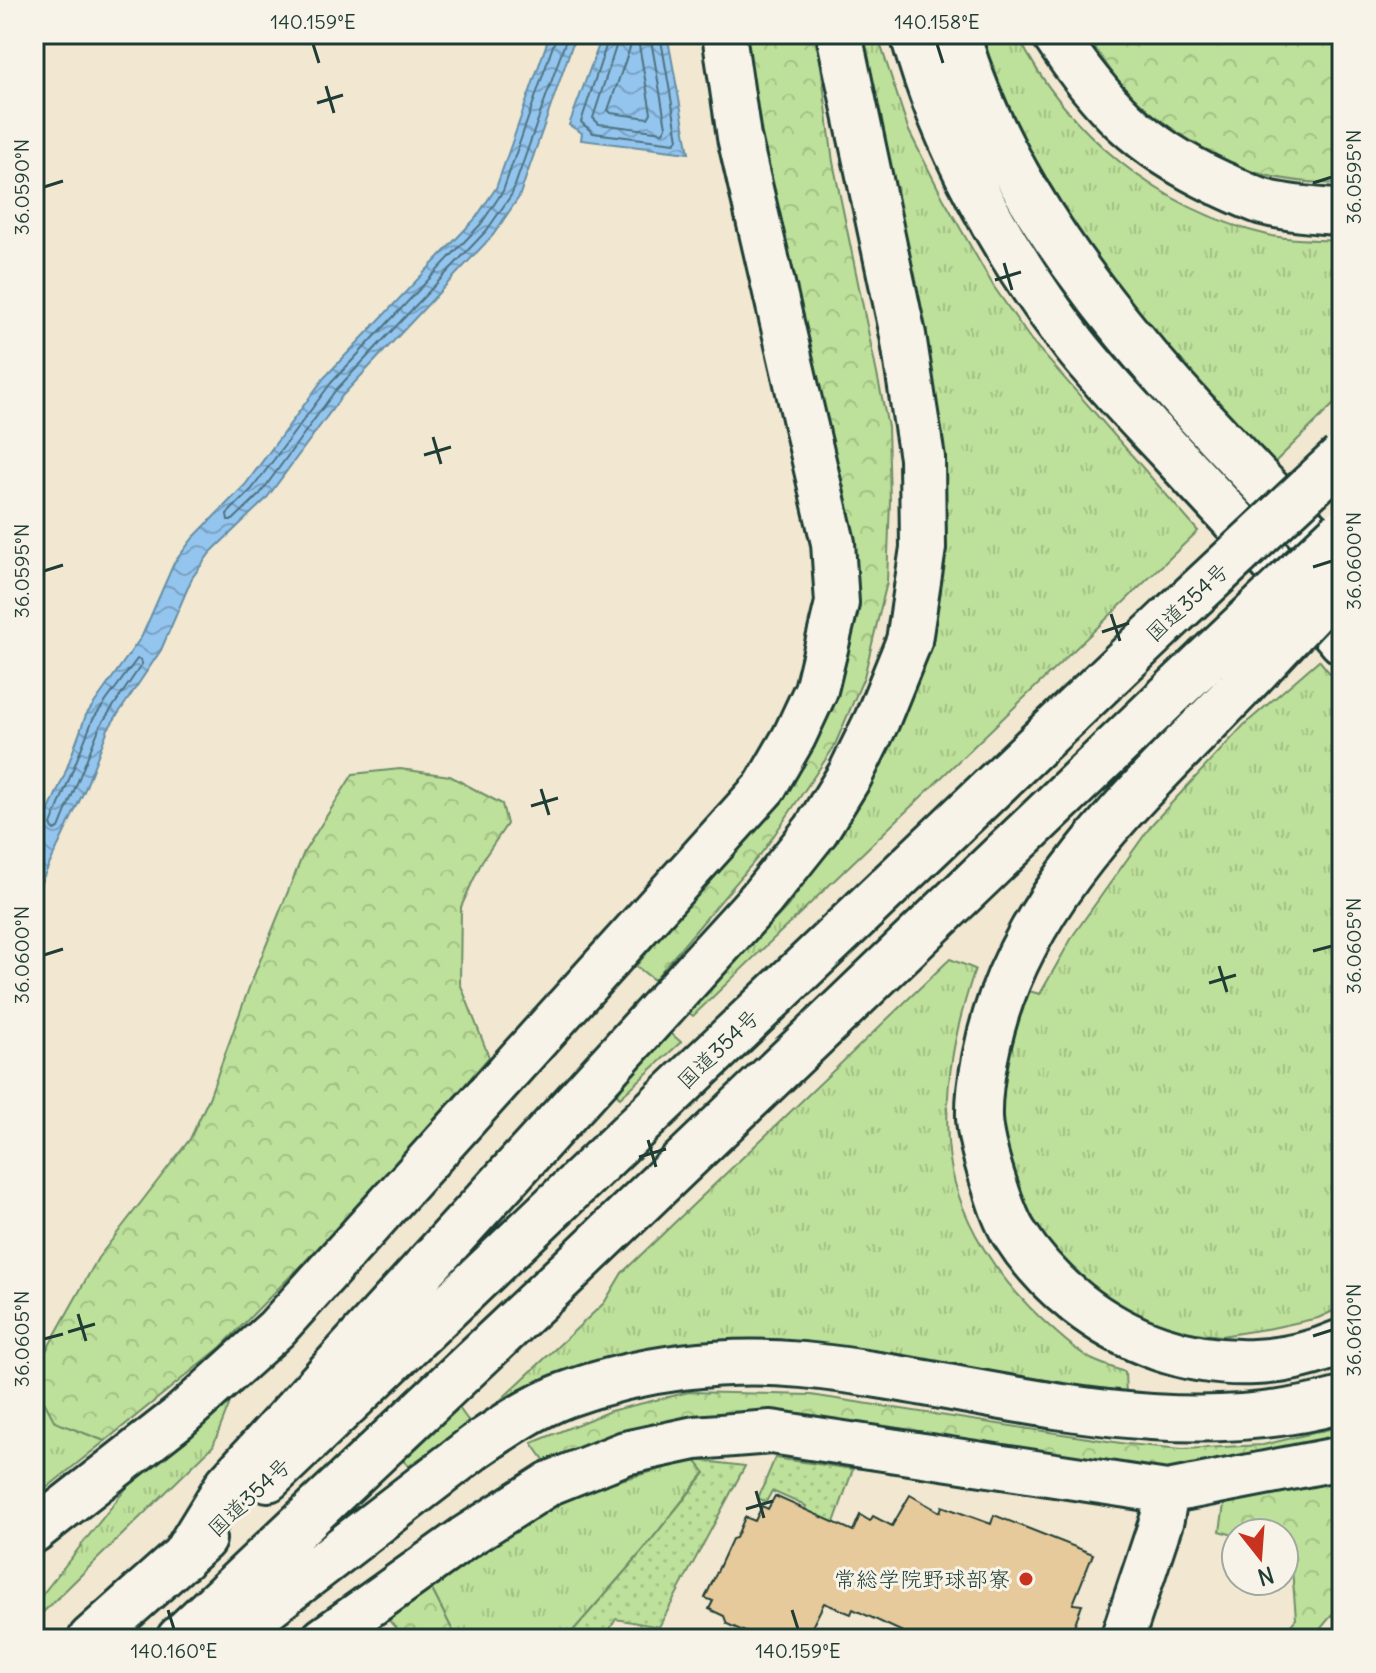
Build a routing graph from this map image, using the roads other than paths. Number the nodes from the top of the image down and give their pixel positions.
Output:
1 (724, 34) edge
2 (839, 34) edge
3 (913, 34) edge
4 (957, 34) edge
5 (1054, 34) edge
6 (1342, 213) edge
7 (1342, 457) edge
8 (1342, 531) edge
9 (1342, 567) edge
10 (1342, 580) edge
11 (1342, 641) edge
12 (1342, 1342) edge
13 (1342, 1400) edge
14 (1342, 1458) edge
15 (1167, 1492) junction
16 (34, 1531) edge
17 (182, 1559) junction
18 (180, 1638) edge
19 (91, 1639) edge
20 (323, 1639) edge
21 (1122, 1639) edge

1 - 16 street
2 - 17 highway
3 - 11 highway
4 - 9 highway
5 - 6 highway
7 - 17 highway, 国道354号, bridge
8 - 18 highway, bridge
10 - 12 highway, bridge
13 - 18 highway
14 - 15 street
15 - 20 street
15 - 21 street
17 - 19 highway, 国道354号

